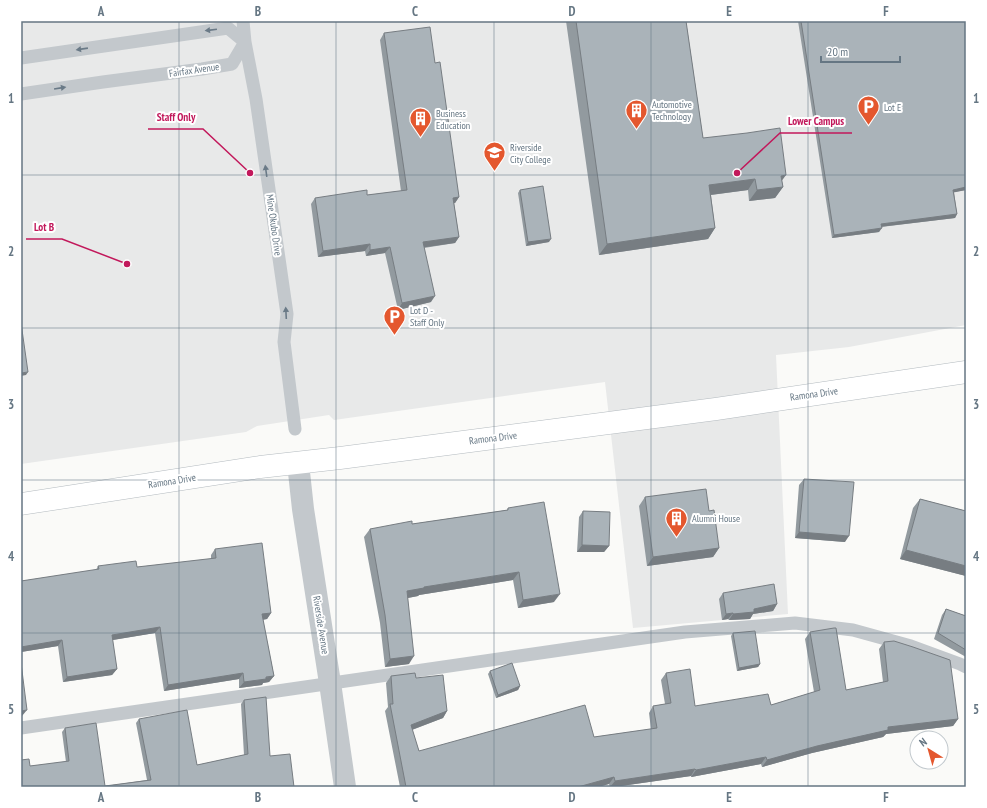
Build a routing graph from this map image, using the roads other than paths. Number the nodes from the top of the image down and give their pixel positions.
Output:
1 (243, 21) edge
2 (245, 42) junction
3 (21, 58) edge
4 (21, 93) edge
5 (966, 372) edge
6 (295, 430) dead end
7 (298, 463) junction
8 (21, 504) edge
9 (966, 667) edge
10 (330, 683) junction
11 (21, 728) edge
12 (345, 787) edge

1 - 2 lane, Mine Okubo Drive
2 -> 3 lane
4 -> 2 lane, Fairfax Avenue
6 -> 2 lane, Mine Okubo Drive
5 - 7 street, Ramona Drive
7 - 8 street, Ramona Drive
7 - 10 street, Riverside Avenue
9 - 10 lane
10 - 11 lane
10 - 12 street, Riverside Avenue

